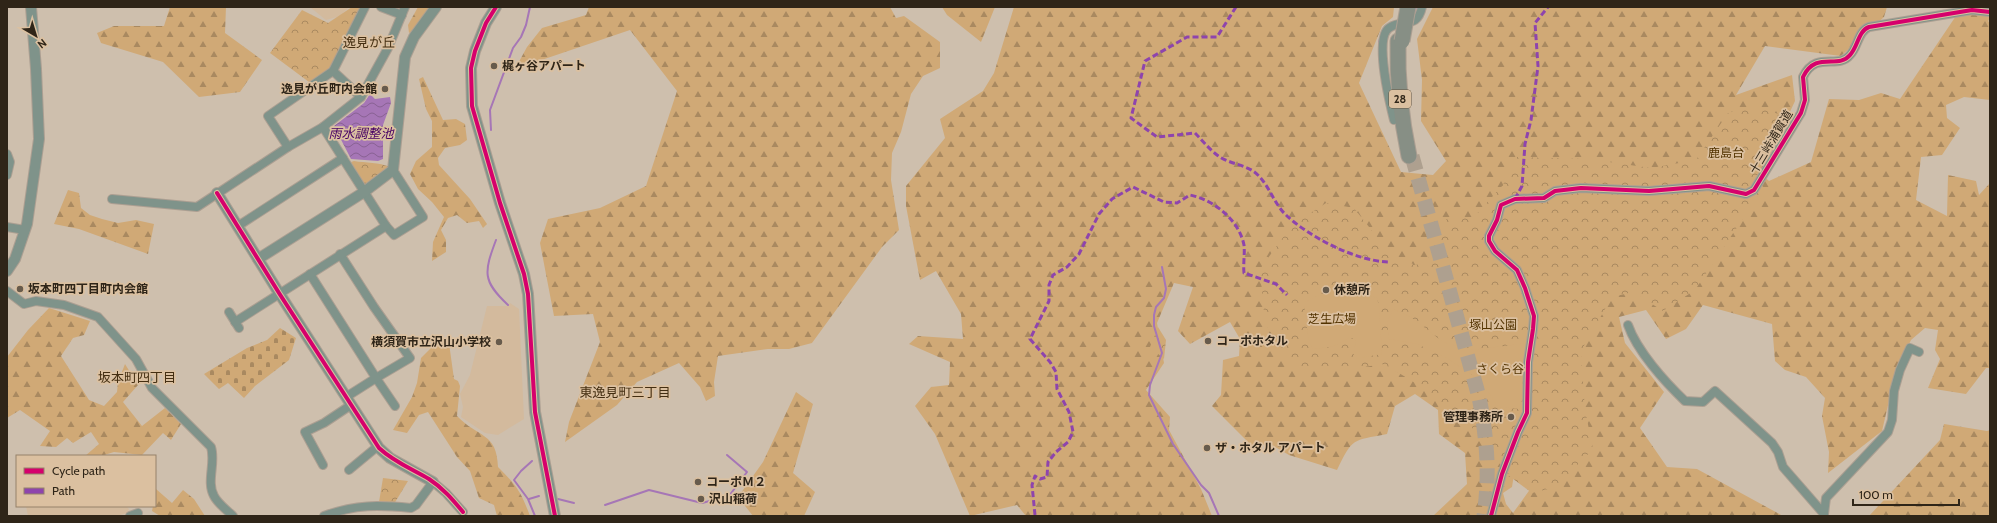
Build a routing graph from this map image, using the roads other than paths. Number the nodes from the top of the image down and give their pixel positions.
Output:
1 (31, 7) edge
2 (365, 7) edge
3 (380, 7) edge
4 (405, 7) edge
5 (436, 7) edge
6 (496, 7) edge
7 (1401, 7) edge
8 (1406, 7) edge
9 (1422, 7) edge
10 (1990, 12) edge
11 (402, 15) junction
12 (1400, 41) junction
13 (333, 71) junction
14 (361, 97) junction
15 (1394, 120) dead end
16 (323, 127) junction
17 (288, 147) junction
18 (7, 154) edge
19 (1411, 156) tunnel mouth
20 (343, 158) junction
21 (393, 170) junction
22 (7, 175) edge
23 (364, 192) junction
24 (218, 193) junction
25 (112, 198) dead end
26 (238, 226) junction
27 (386, 226) junction
28 (7, 227) edge
29 (25, 230) junction
30 (340, 254) junction
31 (258, 259) junction
32 (7, 271) edge
33 (310, 274) junction
34 (7, 291) edge
35 (279, 293) junction
36 (229, 312) dead end
37 (1628, 325) dead end
38 (1919, 352) dead end
39 (376, 378) junction
40 (349, 401) junction
41 (395, 406) dead end
42 (378, 446) junction
43 (323, 464) dead end
44 (349, 470) dead end
45 (433, 482) junction
46 (464, 512) dead end
47 (1824, 515) edge
48 (233, 516) edge
49 (324, 516) edge
50 (555, 516) edge
51 (1491, 516) edge

1 - 29 street
2 - 13 street
3 - 11 street
4 - 11 street
5 - 21 street
6 - 50 street
7 - 12 highway, 28
8 - 12 highway, 28, bridge
9 - 15 street
10 - 51 street, 十三峠浦賀道
11 - 14 street
12 - 19 highway, 28
13 - 14 street
13 - 17 street
14 - 16 street
16 - 17 street
16 - 20 street
17 - 24 street
18 - 22 street
20 - 23 street
20 - 26 street
21 - 23 street
21 - 27 street
23 - 27 street
23 - 31 street
24 - 25 street
24 - 26 street
26 - 31 street
27 - 30 street
28 - 29 street
29 - 32 street
30 - 33 street
30 - 39 street
31 - 35 street
33 - 35 street
33 - 39 street
34 - 48 street
35 - 36 street
35 - 40 street
37 - 47 street
38 - 47 street
39 - 40 street
39 - 41 street
40 - 42 street
40 - 43 street
42 - 44 street
42 - 45 street
45 - 46 street
45 - 49 street

